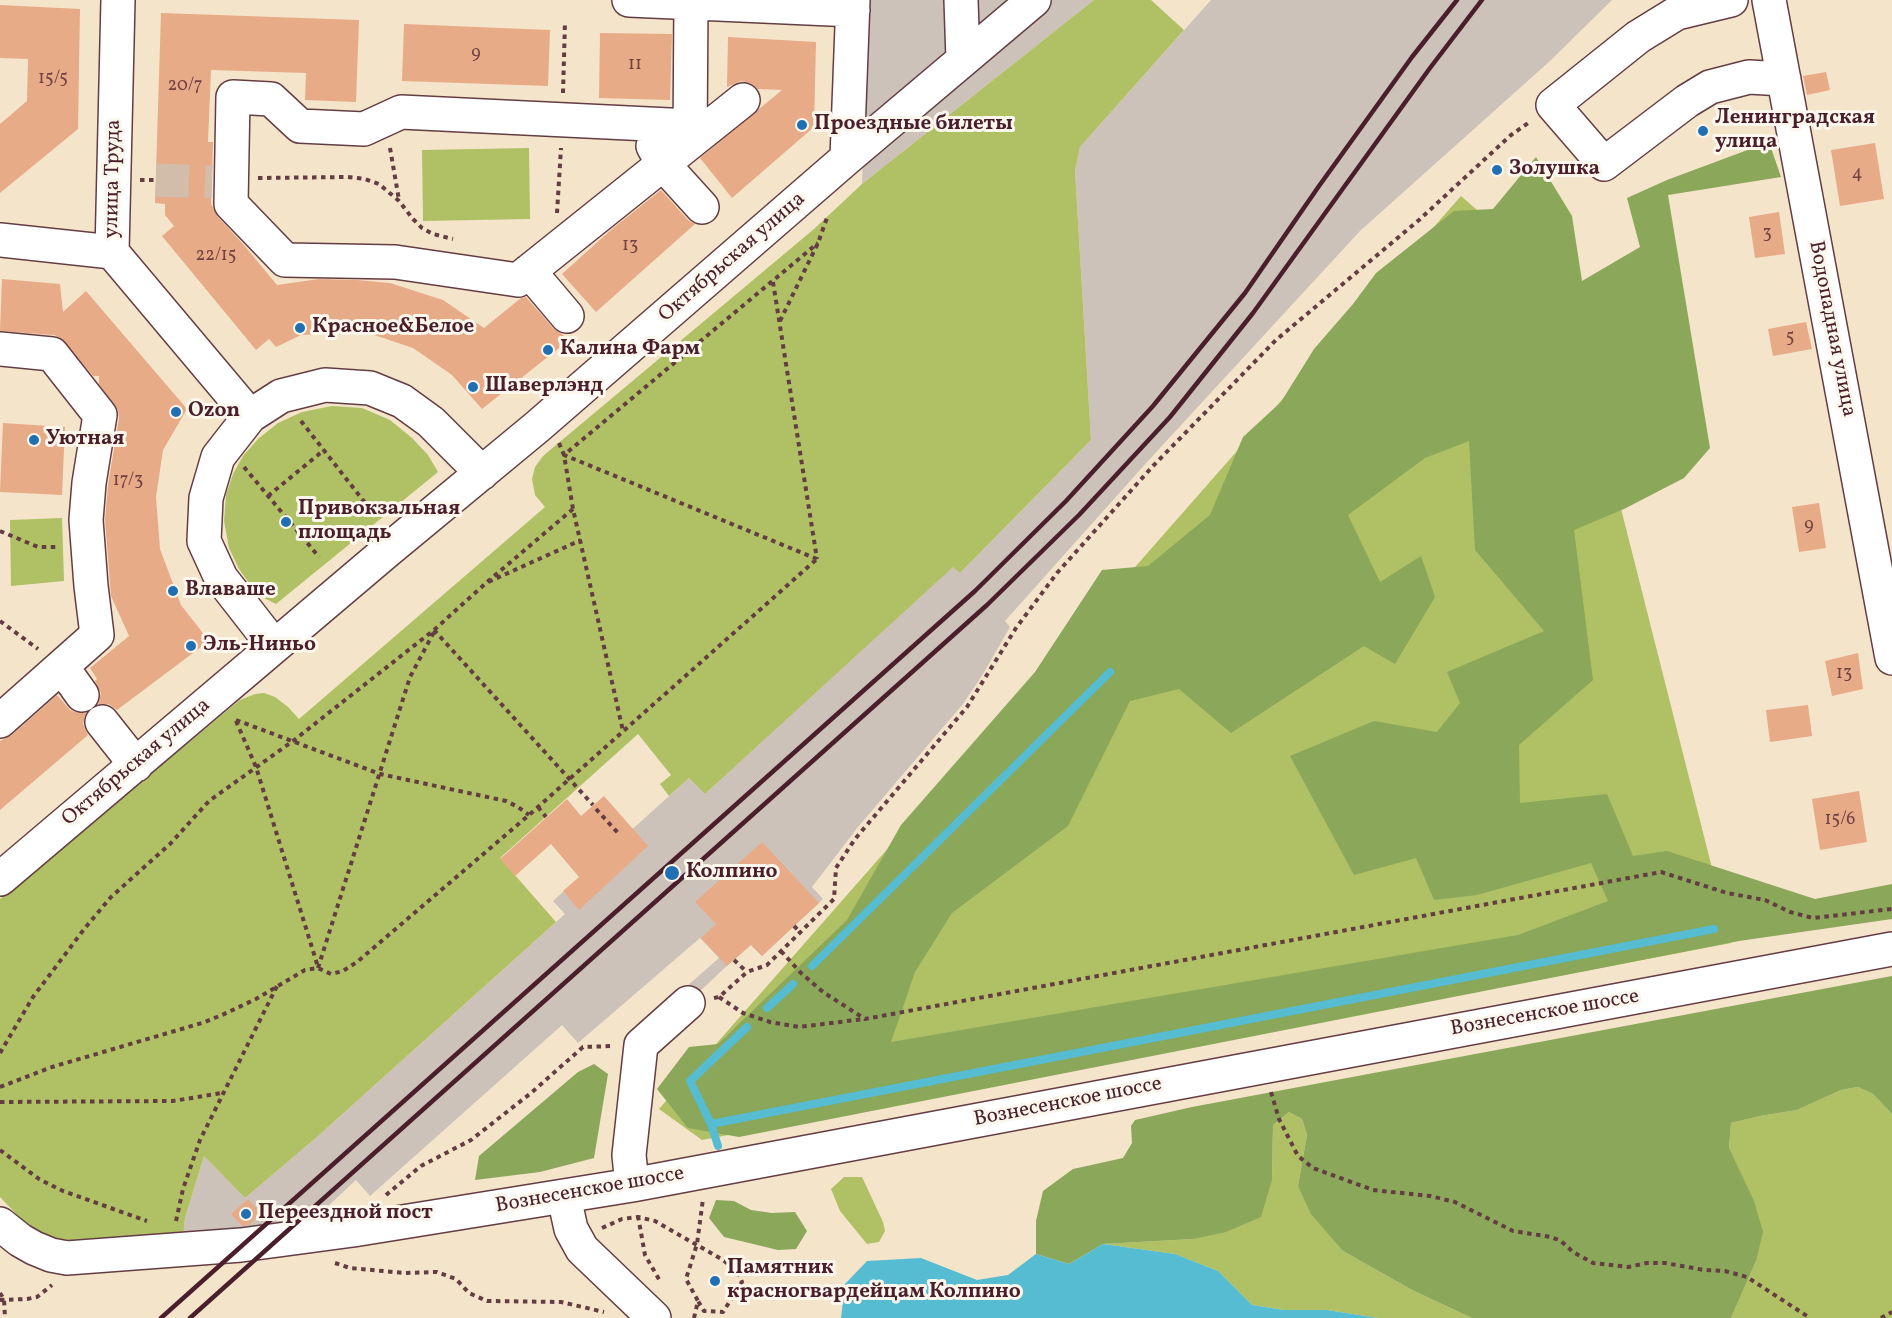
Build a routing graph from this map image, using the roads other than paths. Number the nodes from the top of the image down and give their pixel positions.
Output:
1 (118, 0) edge
2 (629, 0) edge
3 (961, 0) edge
4 (1034, 0) edge
5 (1731, 0) edge
6 (1762, 0) edge
7 (1770, 0) edge
8 (690, 1) edge
9 (853, 5) edge
10 (963, 60) junction
11 (1784, 79) junction
12 (744, 100) dead end
13 (640, 123) junction
14 (690, 134) junction
15 (847, 158) junction
16 (663, 164) junction
17 (702, 207) dead end
18 (0, 240) edge
19 (112, 252) junction
20 (529, 271) junction
21 (567, 316) dead end
22 (0, 349) edge
23 (250, 416) junction
24 (482, 473) junction
25 (274, 646) junction
26 (1892, 657) edge
27 (62, 668) junction
28 (82, 695) dead end
29 (0, 721) edge
30 (102, 722) dead end
31 (136, 765) junction
32 (0, 879) edge
33 (1892, 949) edge
34 (704, 1000) road end
35 (632, 1185) junction
36 (564, 1197) junction
37 (0, 1224) edge
38 (659, 1304) edge

1 - 19 street, улица Труда
2 - 8 street
3 - 10 street
4 - 10 street, Октябрьская улица
5 - 11 street
6 - 7 street
7 - 11 street, Водопадная улица
8 - 9 street
8 - 14 street
9 - 15 street
10 - 15 street, Октябрьская улица
11 - 26 street, Водопадная улица
12 - 14 street
13 - 14 street
13 - 16 street
13 - 20 street
14 - 16 street
15 - 24 street, Октябрьская улица
16 - 17 street
16 - 20 street
18 - 19 street
19 - 23 street, улица Труда
20 - 21 street
22 - 27 street
23 - 24 street
23 - 25 street
24 - 25 street
25 - 31 street, Октябрьская улица
27 - 28 street
27 - 29 street
30 - 31 street
31 - 32 street, Октябрьская улица
33 - 35 street, Вознесенское шоссе
34 - 35 street
35 - 36 street, Вознесенское шоссе
36 - 37 street, Вознесенское шоссе
36 - 38 street

